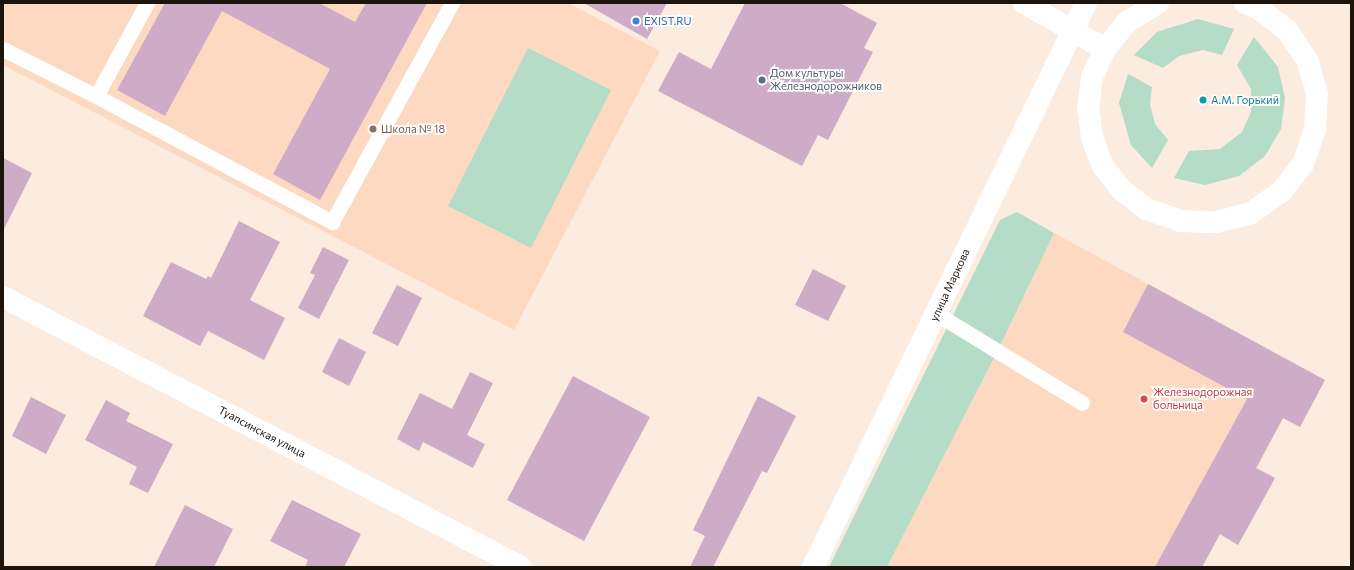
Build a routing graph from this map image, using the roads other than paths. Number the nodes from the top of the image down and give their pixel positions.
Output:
1 (147, 3) edge
2 (452, 3) edge
3 (1024, 3) edge
4 (1086, 3) edge
5 (1158, 3) edge
6 (1245, 3) edge
7 (1072, 30) junction
8 (3, 49) edge
9 (1105, 50) junction
10 (96, 96) junction
11 (3, 297) edge
12 (937, 314) junction
13 (1082, 404) dead end
14 (521, 567) edge
15 (813, 567) edge

1 - 10 lane
2 - 10 lane
3 - 7 main road
4 - 7 main road, улица Маркова
5 - 9 main road
6 - 9 main road
7 - 9 main road
7 - 12 main road, улица Маркова
8 - 10 lane
11 - 14 main road, Туапсинская улица
12 - 13 lane
12 - 15 main road, улица Маркова

